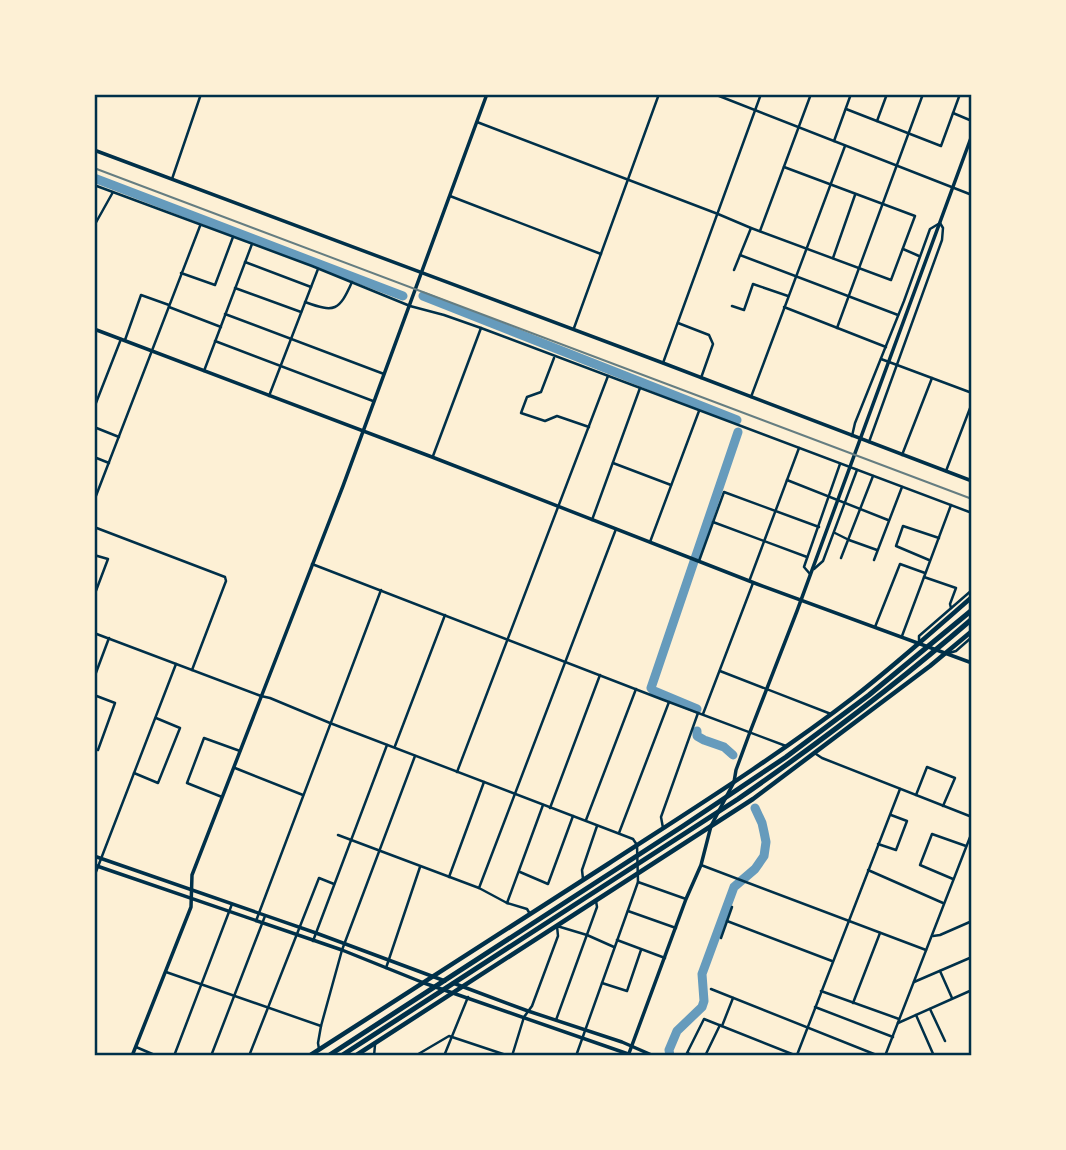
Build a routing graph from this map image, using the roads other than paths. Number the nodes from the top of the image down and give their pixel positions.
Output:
1 (201, 94) edge
2 (487, 94) edge
3 (659, 94) edge
4 (714, 94) edge
5 (761, 94) edge
6 (811, 94) edge
7 (851, 94) edge
8 (887, 94) edge
9 (923, 94) edge
10 (960, 94) edge
11 (846, 109) junction
12 (755, 110) junction
13 (953, 113) junction
14 (877, 121) junction
15 (971, 121) edge
16 (477, 122) junction
17 (798, 128) junction
18 (909, 134) junction
19 (971, 135) edge
20 (834, 141) junction
21 (845, 146) junction
22 (94, 150) edge
23 (897, 166) junction
24 (784, 167) junction
25 (172, 179) junction
26 (628, 180) junction
27 (94, 185) edge
28 (830, 185) junction
29 (953, 188) junction
30 (113, 192) junction
31 (856, 194) junction
32 (971, 195) edge
33 (450, 196) junction
34 (883, 204) junction
35 (718, 214) junction
36 (940, 223) junction
37 (94, 226) edge
38 (200, 226) junction
39 (751, 228) junction
40 (760, 231) junction
41 (233, 237) junction
42 (252, 244) junction
43 (806, 248) junction
44 (903, 249) junction
45 (601, 254) junction
46 (740, 255) junction
47 (920, 256) junction
48 (833, 258) junction
49 (245, 262) junction
50 (859, 268) junction
51 (318, 269) junction
52 (734, 270) dead end
53 (181, 274) junction
54 (422, 274) junction
55 (796, 276) junction
56 (352, 282) junction
57 (311, 287) junction
58 (235, 288) junction
59 (788, 296) junction
60 (849, 296) junction
61 (305, 302) junction
62 (410, 306) junction
63 (732, 306) dead end
64 (169, 307) junction
65 (784, 307) junction
66 (301, 312) junction
67 (225, 314) junction
68 (898, 315) junction
69 (678, 323) junction
70 (221, 327) junction
71 (481, 328) junction
72 (837, 328) junction
73 (95, 329) edge
74 (573, 330) junction
75 (122, 339) junction
76 (291, 340) junction
77 (215, 341) junction
78 (886, 347) junction
79 (152, 351) junction
80 (555, 356) junction
81 (881, 359) junction
82 (663, 363) junction
83 (897, 365) junction
84 (281, 366) junction
85 (204, 371) junction
86 (384, 374) junction
87 (608, 376) junction
88 (932, 378) junction
89 (701, 379) junction
90 (640, 388) junction
91 (971, 393) edge
92 (269, 396) junction
93 (751, 397) junction
94 (373, 401) junction
95 (971, 403) edge
96 (94, 408) edge
97 (699, 411) junction
98 (965, 421) junction
99 (971, 423) edge
100 (94, 427) edge
101 (589, 427) junction
102 (362, 431) junction
103 (852, 436) junction
104 (119, 437) junction
105 (869, 442) junction
106 (799, 448) junction
107 (902, 455) junction
108 (94, 457) edge
109 (432, 457) junction
110 (109, 463) junction
111 (613, 463) junction
112 (840, 464) junction
113 (857, 470) junction
114 (946, 471) junction
115 (873, 476) junction
116 (787, 480) junction
117 (971, 481) edge
118 (671, 485) junction
119 (902, 487) junction
120 (830, 497) junction
121 (94, 501) edge
122 (845, 502) junction
123 (951, 505) junction
124 (559, 507) junction
125 (860, 507) junction
126 (775, 511) junction
127 (971, 513) edge
128 (592, 520) junction
129 (888, 520) junction
130 (713, 522) junction
131 (94, 527) edge
132 (819, 527) junction
133 (616, 529) junction
134 (834, 532) junction
135 (939, 537) junction
136 (849, 540) junction
137 (764, 541) junction
138 (650, 542) junction
139 (877, 550) junction
140 (94, 555) edge
141 (807, 557) junction
142 (841, 558) dead end
143 (874, 560) dead end
144 (698, 561) junction
145 (930, 561) junction
146 (313, 564) junction
147 (811, 571) junction
148 (925, 575) junction
149 (751, 582) junction
150 (381, 590) junction
151 (971, 590) edge
152 (94, 596) edge
153 (971, 597) edge
154 (800, 599) junction
155 (951, 608) junction
156 (971, 610) edge
157 (444, 615) junction
158 (971, 620) edge
159 (875, 627) junction
160 (971, 631) edge
161 (94, 633) edge
162 (971, 637) edge
163 (109, 638) junction
164 (901, 638) junction
165 (508, 640) junction
166 (918, 645) junction
167 (946, 654) junction
168 (565, 661) junction
169 (971, 663) edge
170 (176, 664) junction
171 (192, 670) junction
172 (720, 671) junction
173 (95, 675) edge
174 (600, 675) junction
175 (636, 689) junction
176 (766, 690) junction
177 (94, 695) edge
178 (261, 696) junction
179 (669, 702) junction
180 (701, 714) junction
181 (831, 714) junction
182 (156, 718) junction
183 (330, 723) junction
184 (750, 732) junction
185 (387, 745) junction
186 (786, 746) junction
187 (394, 748) junction
188 (94, 749) edge
189 (240, 751) junction
190 (815, 754) junction
191 (415, 756) junction
192 (233, 768) junction
193 (457, 772) junction
194 (134, 773) junction
195 (484, 782) junction
196 (734, 782) junction
197 (900, 789) junction
198 (514, 794) junction
199 (303, 795) junction
200 (916, 795) junction
201 (222, 797) junction
202 (544, 805) junction
203 (943, 806) junction
204 (550, 808) junction
205 (890, 814) junction
206 (573, 816) junction
207 (971, 817) edge
208 (586, 821) junction
209 (597, 826) junction
210 (711, 826) junction
211 (663, 828) junction
212 (971, 832) edge
213 (618, 834) junction
214 (338, 835) dead end
215 (351, 840) junction
216 (878, 844) junction
217 (637, 845) junction
218 (966, 846) junction
219 (379, 851) junction
220 (94, 856) edge
221 (102, 859) junction
222 (701, 865) junction
223 (97, 866) edge
224 (420, 867) junction
225 (868, 870) junction
226 (519, 872) junction
227 (638, 874) junction
228 (94, 877) edge
229 (449, 877) junction
230 (953, 879) junction
231 (583, 880) junction
232 (638, 882) junction
233 (334, 884) junction
234 (479, 888) junction
235 (191, 890) junction
236 (191, 898) junction
237 (686, 900) junction
238 (596, 901) junction
239 (507, 903) junction
240 (232, 904) junction
241 (943, 904) junction
242 (732, 906) dead end
243 (628, 911) junction
244 (230, 912) junction
245 (258, 914) junction
246 (530, 914) junction
247 (265, 916) junction
248 (971, 920) edge
249 (256, 921) junction
250 (727, 921) junction
251 (848, 922) junction
252 (263, 923) junction
253 (557, 926) junction
254 (299, 928) junction
255 (676, 928) junction
256 (316, 933) junction
257 (880, 933) junction
258 (296, 935) junction
259 (587, 936) junction
260 (931, 937) junction
261 (720, 938) dead end
262 (617, 940) junction
263 (313, 941) junction
264 (345, 944) junction
265 (614, 947) junction
266 (342, 950) junction
267 (641, 950) junction
268 (926, 950) junction
269 (971, 957) edge
270 (665, 958) junction
271 (389, 961) junction
272 (832, 961) junction
273 (386, 968) junction
274 (940, 971) junction
275 (165, 972) junction
276 (433, 977) junction
277 (424, 983) junction
278 (602, 983) junction
279 (913, 983) junction
280 (201, 984) junction
281 (463, 986) junction
282 (711, 989) dead end
283 (971, 990) edge
284 (821, 991) junction
285 (454, 992) junction
286 (234, 996) junction
287 (468, 997) junction
288 (733, 998) junction
289 (953, 998) junction
290 (853, 1003) junction
291 (815, 1007) junction
292 (268, 1008) junction
293 (930, 1009) junction
294 (528, 1012) junction
295 (916, 1015) junction
296 (524, 1017) junction
297 (556, 1020) junction
298 (899, 1021) junction
299 (321, 1026) junction
300 (721, 1026) junction
301 (807, 1027) junction
302 (585, 1030) junction
303 (452, 1037) junction
304 (892, 1037) junction
305 (582, 1038) junction
306 (945, 1041) dead end
307 (375, 1042) junction
308 (632, 1045) junction
309 (136, 1048) junction
310 (319, 1049) junction
311 (132, 1055) edge
312 (158, 1055) edge
313 (174, 1055) edge
314 (211, 1055) edge
315 (249, 1055) edge
316 (309, 1055) edge
317 (328, 1055) edge
318 (341, 1055) edge
319 (355, 1055) edge
320 (374, 1055) edge
321 (415, 1055) edge
322 (444, 1055) edge
323 (510, 1055) edge
324 (576, 1055) edge
325 (630, 1055) edge
326 (654, 1055) edge
327 (695, 1055) edge
328 (705, 1055) edge
329 (797, 1055) edge
330 (879, 1055) edge
331 (886, 1055) edge
332 (934, 1055) edge

1 - 25 street
2 - 16 street
3 - 26 street
4 - 12 street
5 - 12 street
6 - 17 street
7 - 11 street
8 - 14 street
9 - 18 street
10 - 13 street
11 - 14 street
11 - 20 street
12 - 17 street
12 - 35 street
13 - 15 street
13 - 18 street
14 - 18 street
16 - 26 street
16 - 33 street
17 - 20 street
17 - 24 street
18 - 23 street
19 - 29 street
20 - 21 street
21 - 23 street
21 - 28 street
22 - 25 street
23 - 29 street
23 - 34 street
24 - 28 street
24 - 40 street
25 - 54 street
26 - 35 street
26 - 45 street
27 - 30 street
28 - 31 street
28 - 43 street
29 - 32 street
29 - 36 street
30 - 37 street
30 - 38 street
31 - 34 street
31 - 48 street
33 - 45 street
33 - 54 street
34 - 44 street
34 - 50 street
35 - 39 street
35 - 69 street
36 - 47 street
36 - 83 street
36 - 147 street
38 - 41 street
38 - 53 street
39 - 40 street
39 - 46 street
40 - 43 street
41 - 42 street
41 - 53 street
42 - 49 street
42 - 51 street
43 - 48 street
43 - 55 street
44 - 47 street
44 - 50 street
45 - 74 street
46 - 52 street
46 - 55 street
47 - 68 street
48 - 50 street
49 - 57 street
49 - 58 street
50 - 60 street
51 - 56 street
51 - 57 street
53 - 64 street
54 - 62 street
54 - 74 street
55 - 59 street
55 - 60 street
56 - 61 street
56 - 62 street
57 - 61 street
58 - 66 street
58 - 67 street
59 - 63 street
59 - 65 street
60 - 68 street
60 - 72 street
61 - 66 street
62 - 71 street
62 - 86 street
64 - 70 street
64 - 75 street
64 - 79 street
65 - 72 street
65 - 93 street
66 - 76 street
67 - 70 street
67 - 76 street
68 - 78 street
69 - 82 street
69 - 89 street
70 - 77 street
71 - 80 street
71 - 109 street
72 - 78 street
73 - 75 street
74 - 82 street
75 - 79 street
75 - 96 street
76 - 84 street
76 - 86 street
77 - 84 street
77 - 85 street
78 - 81 street
79 - 85 street
79 - 104 street
80 - 87 street
80 - 101 street
81 - 83 street
81 - 103 street
82 - 89 street
83 - 88 street
83 - 105 street
84 - 92 street
84 - 94 street
85 - 92 street
86 - 94 street
87 - 90 street
87 - 101 street
88 - 91 street
88 - 107 street
89 - 93 street
90 - 97 street
90 - 111 street
92 - 102 street
93 - 103 street
94 - 102 street
95 - 98 street
97 - 106 street
97 - 118 street
98 - 99 street
98 - 114 street
100 - 104 street
101 - 124 street
102 - 109 street
102 - 146 street
103 - 105 street
104 - 110 street
105 - 107 street
106 - 112 street
106 - 116 street
107 - 114 street
108 - 110 street
109 - 124 street
110 - 121 street
111 - 118 street
111 - 128 street
112 - 113 street
112 - 120 street
113 - 115 street
113 - 122 street
114 - 117 street
115 - 119 street
115 - 125 street
116 - 120 street
116 - 126 street
118 - 138 street
119 - 123 street
119 - 129 street
120 - 122 street
120 - 132 street
122 - 125 street
122 - 134 street
123 - 127 street
123 - 135 street
124 - 128 street
124 - 165 street
125 - 129 street
125 - 136 street
126 - 130 street
126 - 132 street
126 - 137 street
128 - 133 street
129 - 139 street
130 - 137 street
130 - 144 street
131 - 171 street
132 - 141 street
133 - 138 street
133 - 168 street
134 - 136 street
134 - 147 street
135 - 145 street
135 - 145 street
136 - 139 street
136 - 142 street
137 - 141 street
137 - 149 street
138 - 144 street
139 - 143 street
140 - 152 street
141 - 147 street
144 - 149 street
145 - 148 street
146 - 150 street
146 - 178 street
147 - 154 street
148 - 155 street
148 - 159 street
148 - 164 street
149 - 154 street
149 - 172 street
150 - 157 street
150 - 183 street
151 - 155 street
153 - 166 highway
154 - 159 street
154 - 176 street
155 - 166 street
156 - 317 highway
157 - 165 street
157 - 187 street
158 - 318 highway
159 - 164 street
160 - 167 highway
161 - 163 street
162 - 167 street
163 - 170 street
163 - 173 street
164 - 166 street
165 - 168 street
165 - 193 street
166 - 167 street
166 - 181 highway
167 - 169 street
167 - 190 highway
168 - 174 street
168 - 198 street
170 - 171 street
170 - 182 street
171 - 178 street
172 - 176 street
172 - 180 street
174 - 175 street
174 - 204 street
175 - 179 street
175 - 208 street
176 - 181 street
176 - 184 street
177 - 188 street
178 - 183 street
178 - 189 street
179 - 180 street
179 - 213 street
180 - 184 street
180 - 211 street
181 - 186 highway
182 - 194 street
182 - 194 street
183 - 185 street
183 - 199 street
184 - 186 street
184 - 196 street
185 - 187 street
185 - 215 street
186 - 196 highway
187 - 191 street
189 - 192 street
189 - 201 street
190 - 197 street
190 - 210 highway
191 - 193 street
191 - 219 street
192 - 199 street
192 - 201 street
193 - 195 street
194 - 221 street
195 - 198 street
195 - 229 street
196 - 210 street
196 - 211 highway
197 - 200 street
197 - 205 street
198 - 202 street
198 - 234 street
199 - 245 street
200 - 203 street
200 - 203 street
201 - 235 street
202 - 204 street
202 - 226 street
203 - 207 street
204 - 206 street
205 - 216 street
205 - 216 street
206 - 208 street
206 - 226 street
208 - 209 street
209 - 213 street
209 - 231 street
210 - 222 street
210 - 227 highway
211 - 217 highway
212 - 218 street
213 - 217 street
214 - 215 street
215 - 219 street
215 - 233 street
216 - 225 street
217 - 227 street
217 - 231 highway
218 - 230 street
218 - 230 street
219 - 224 street
219 - 264 street
220 - 221 street
221 - 223 street
221 - 235 street
222 - 237 street
222 - 251 street
223 - 228 street
223 - 236 street
224 - 229 street
224 - 271 street
225 - 241 street
225 - 251 street
226 - 239 street
227 - 232 street
227 - 238 highway
229 - 234 street
230 - 241 street
231 - 246 highway
232 - 237 street
232 - 243 street
233 - 254 street
233 - 256 street
234 - 239 street
235 - 236 street
235 - 240 street
236 - 244 street
236 - 275 street
237 - 255 street
238 - 253 highway
238 - 259 street
239 - 246 street
240 - 244 street
240 - 245 street
241 - 260 street
242 - 250 street
243 - 255 street
243 - 262 street
244 - 249 street
244 - 280 street
245 - 247 street
245 - 249 street
246 - 276 highway
247 - 252 street
247 - 254 street
248 - 260 street
249 - 252 street
250 - 261 street
250 - 272 street
251 - 257 street
251 - 272 street
252 - 258 street
252 - 286 street
253 - 259 street
253 - 281 highway
253 - 294 street
254 - 256 street
254 - 258 street
255 - 270 street
256 - 263 street
256 - 264 street
257 - 268 street
257 - 290 street
258 - 263 street
258 - 292 street
259 - 265 street
259 - 297 street
260 - 268 street
262 - 265 street
262 - 267 street
263 - 266 street
264 - 266 street
264 - 271 street
265 - 278 street
266 - 273 street
266 - 299 street
267 - 270 street
267 - 278 street
268 - 279 street
269 - 274 street
270 - 308 street
271 - 273 street
271 - 276 street
272 - 284 street
273 - 277 street
274 - 279 street
274 - 289 street
275 - 280 street
275 - 309 street
276 - 277 highway
276 - 281 street
277 - 285 street
277 - 310 highway
278 - 302 street
279 - 298 street
280 - 286 street
280 - 313 street
281 - 285 highway
281 - 294 street
282 - 288 street
283 - 289 street
284 - 290 street
284 - 291 street
285 - 287 street
285 - 307 highway
286 - 292 street
286 - 314 street
287 - 296 street
287 - 303 street
288 - 300 street
288 - 301 street
289 - 293 street
290 - 298 street
291 - 301 street
291 - 304 street
292 - 299 street
292 - 315 street
293 - 295 street
293 - 306 street
294 - 296 street
294 - 297 street
295 - 298 street
295 - 332 street
296 - 305 street
296 - 323 street
297 - 302 street
298 - 304 street
299 - 310 street
300 - 327 street
300 - 328 street
300 - 329 street
301 - 329 street
301 - 330 street
302 - 305 street
302 - 308 street
303 - 321 street
303 - 322 street
303 - 323 street
304 - 331 street
305 - 324 street
305 - 325 street
307 - 319 highway
307 - 320 street
308 - 325 street
308 - 326 street
309 - 311 street
309 - 312 street
310 - 316 highway

